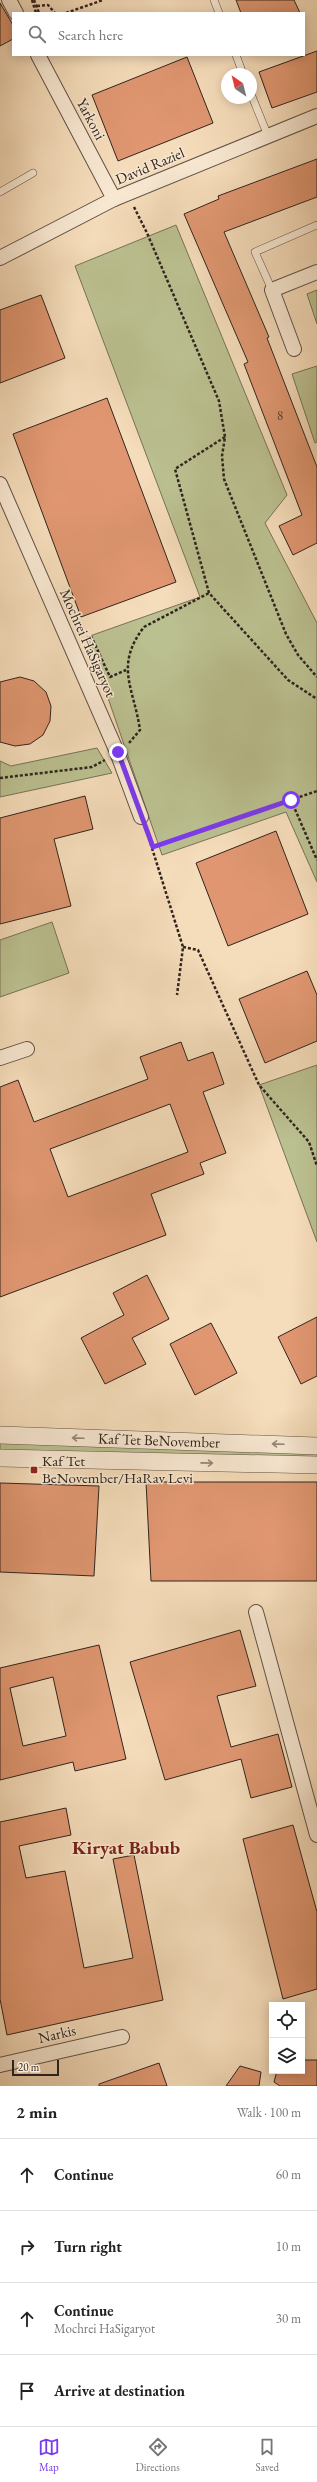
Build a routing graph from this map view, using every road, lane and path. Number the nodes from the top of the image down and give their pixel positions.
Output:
1 (9, 0) edge
2 (33, 0) edge
3 (102, 0) edge
4 (214, 0) edge
5 (37, 6) junction
6 (15, 12) edge
7 (36, 12) edge
8 (39, 12) edge
9 (54, 12) edge
10 (69, 12) edge
11 (219, 12) edge
12 (39, 56) edge
13 (236, 56) edge
14 (241, 68) edge
15 (255, 104) edge
16 (317, 116) edge
17 (268, 136) junction
18 (33, 173) dead end
19 (0, 192) edge
20 (114, 200) junction
21 (317, 225) edge
22 (147, 233) dead end
23 (0, 258) edge
24 (317, 272) edge
25 (272, 290) junction
26 (294, 349) dead end
27 (225, 437) junction
28 (0, 484) edge
29 (209, 593) junction
30 (91, 636) dead end
31 (126, 670) junction
32 (317, 677) edge
33 (317, 699) edge
34 (118, 752) junction
35 (0, 778) edge
36 (317, 790) edge
37 (291, 800) junction
38 (141, 818) joint
39 (153, 847) junction
40 (317, 860) edge
41 (183, 948) junction
42 (177, 995) dead end
43 (27, 1049) dead end
44 (0, 1058) edge
45 (317, 1166) edge
46 (0, 1435) edge
47 (317, 1446) edge
48 (0, 1458) edge
49 (317, 1465) edge
50 (256, 1612) dead end
51 (317, 1835) edge
52 (122, 2037) dead end
53 (0, 2065) edge

1 - 6 street
2 - 5 path
2 - 7 path
3 - 10 path
4 - 11 lane
5 - 8 path
5 - 9 path
12 - 20 street, Yarkoni
13 - 14 lane
15 - 17 lane
16 - 17 street, David Raziel
17 - 20 street, David Raziel
18 - 19 lane
20 - 23 street, David Raziel
21 - 25 lane
22 - 27 path
24 - 25 street
25 - 26 street
27 - 29 path
27 - 32 path
28 - 34 street, Mochrei HaSigaryot
29 - 31 path
29 - 33 path
30 - 31 path
31 - 34 path
34 - 35 path
34 - 38 street, Mochrei HaSigaryot
36 - 37 path
37 - 39 path
37 - 40 path
38 - 39 path
39 - 41 path
41 - 42 path
41 - 45 path
43 - 44 street
47 -> 46 street, Kaf Tet BeNovember
48 -> 49 street, Kaf Tet BeNovember
50 - 51 street
52 - 53 street, Narkis

